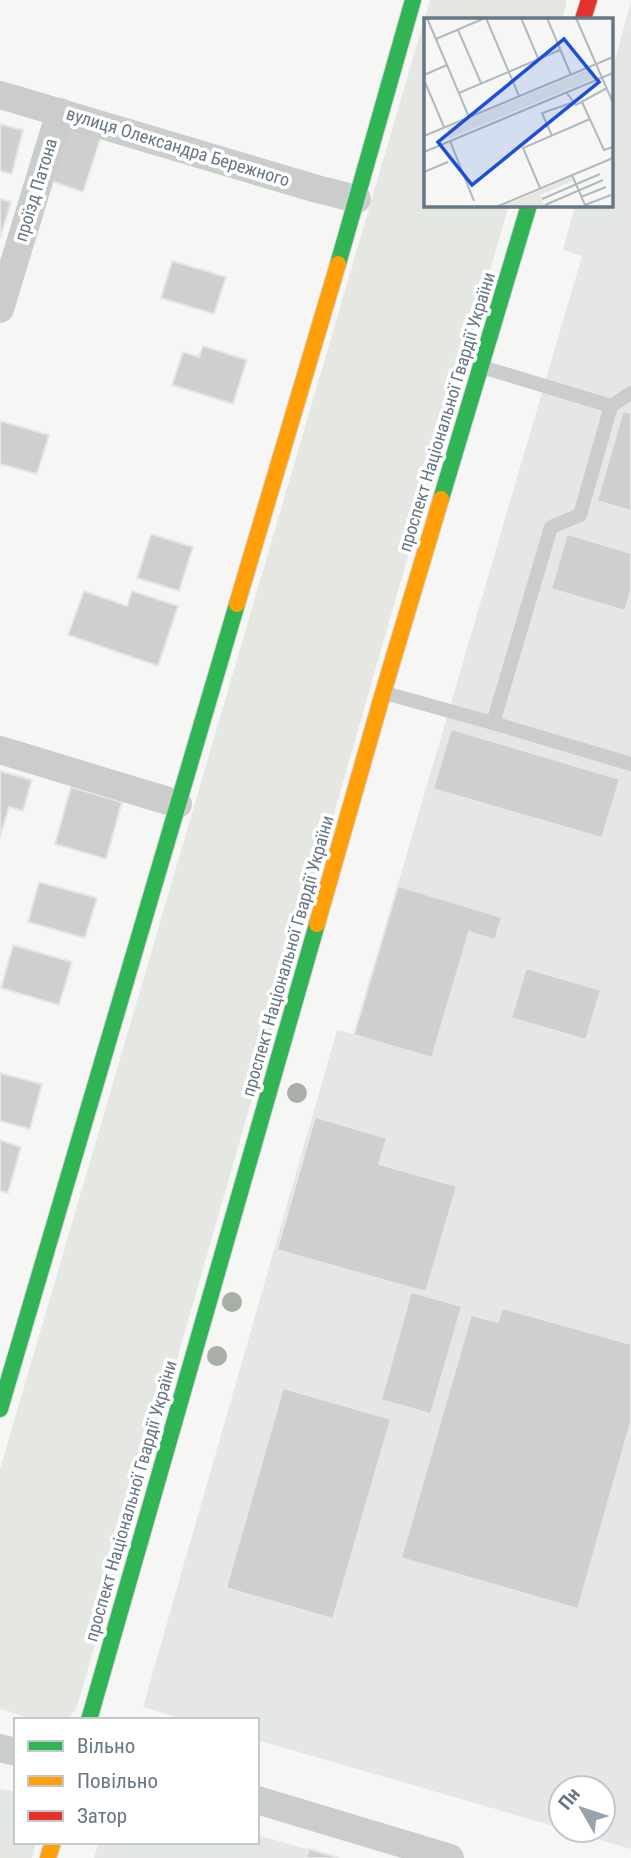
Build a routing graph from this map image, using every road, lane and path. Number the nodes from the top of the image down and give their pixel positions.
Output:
1 (413, 0) edge
2 (589, 0) edge
3 (583, 18) edge
4 (0, 95) edge
5 (60, 112) junction
6 (356, 199) junction
7 (529, 206) edge
8 (0, 309) edge
9 (482, 367) junction
10 (631, 393) edge
11 (611, 406) junction
12 (383, 693) junction
13 (493, 723) junction
14 (0, 750) edge
15 (631, 764) edge
16 (178, 804) junction
17 (1, 1401) edge
18 (90, 1718) edge
19 (259, 1801) edge
20 (450, 1858) edge

1 - 6 street
2 - 3 street
4 - 5 street, вулиця Олександра Бережного
5 - 6 street, вулиця Олександра Бережного
5 - 8 street, проїзд Патона
6 - 16 street
7 - 9 street, проспект Національної Гвардії України
9 - 11 lane
9 - 12 street, проспект Національної Гвардії України
10 - 11 lane
11 - 13 lane
12 - 13 lane
12 - 18 street, проспект Національної Гвардії України
13 - 15 lane
14 - 16 street
16 - 17 street
19 - 20 street

